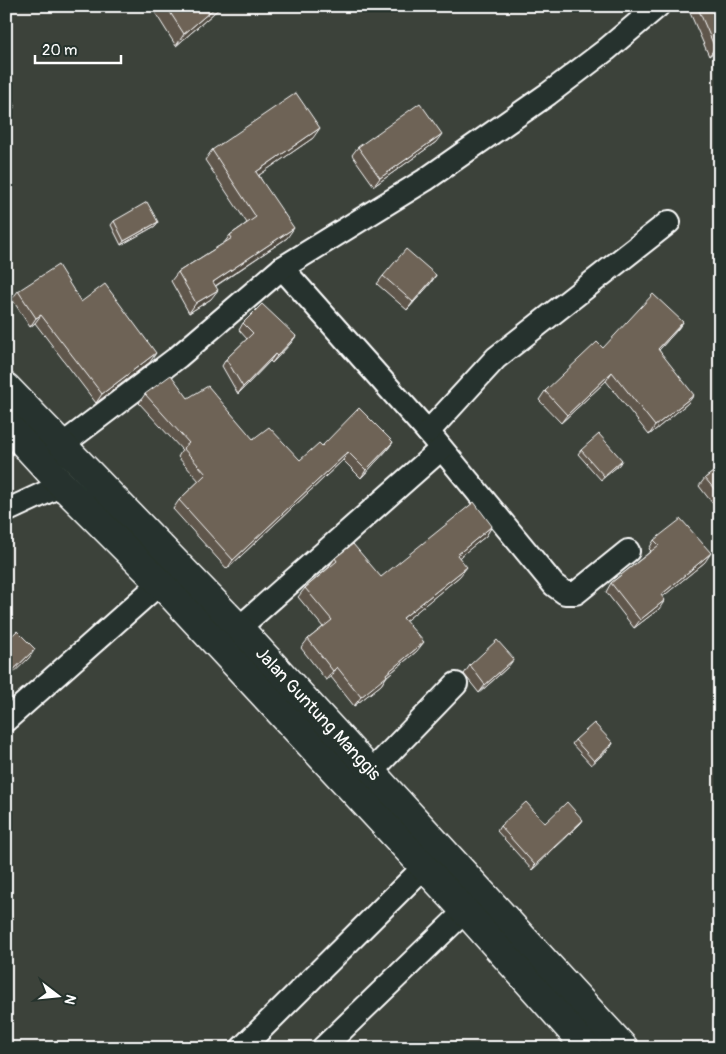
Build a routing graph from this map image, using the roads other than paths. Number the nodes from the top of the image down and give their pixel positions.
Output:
1 (658, 6) edge
2 (669, 222) dead end
3 (282, 268) junction
4 (6, 387) edge
5 (6, 424) edge
6 (428, 432) junction
7 (62, 445) junction
8 (441, 450) junction
9 (62, 485) junction
10 (6, 511) edge
11 (628, 551) dead end
12 (160, 583) junction
13 (239, 628) junction
14 (456, 684) dead end
15 (6, 720) edge
16 (371, 772) junction
17 (423, 868) junction
18 (464, 911) junction
19 (242, 1048) edge
20 (323, 1048) edge
21 (588, 1048) edge
22 (624, 1048) edge

1 - 3 street
2 - 6 street
3 - 6 street
3 - 7 street
4 - 7 street, Jalan Guntung Manggis
5 - 9 street, Jalan Guntung Manggis
6 - 8 street
7 - 13 street, Jalan Guntung Manggis
8 - 11 street
8 - 13 street
9 - 10 street
9 - 12 street, Jalan Guntung Manggis
12 - 15 street
12 - 17 street, Jalan Guntung Manggis
13 - 16 street, Jalan Guntung Manggis
14 - 16 street
16 - 22 street, Jalan Guntung Manggis
17 - 18 street, Jalan Guntung Manggis
17 - 19 street
18 - 20 street
18 - 21 street, Jalan Guntung Manggis

